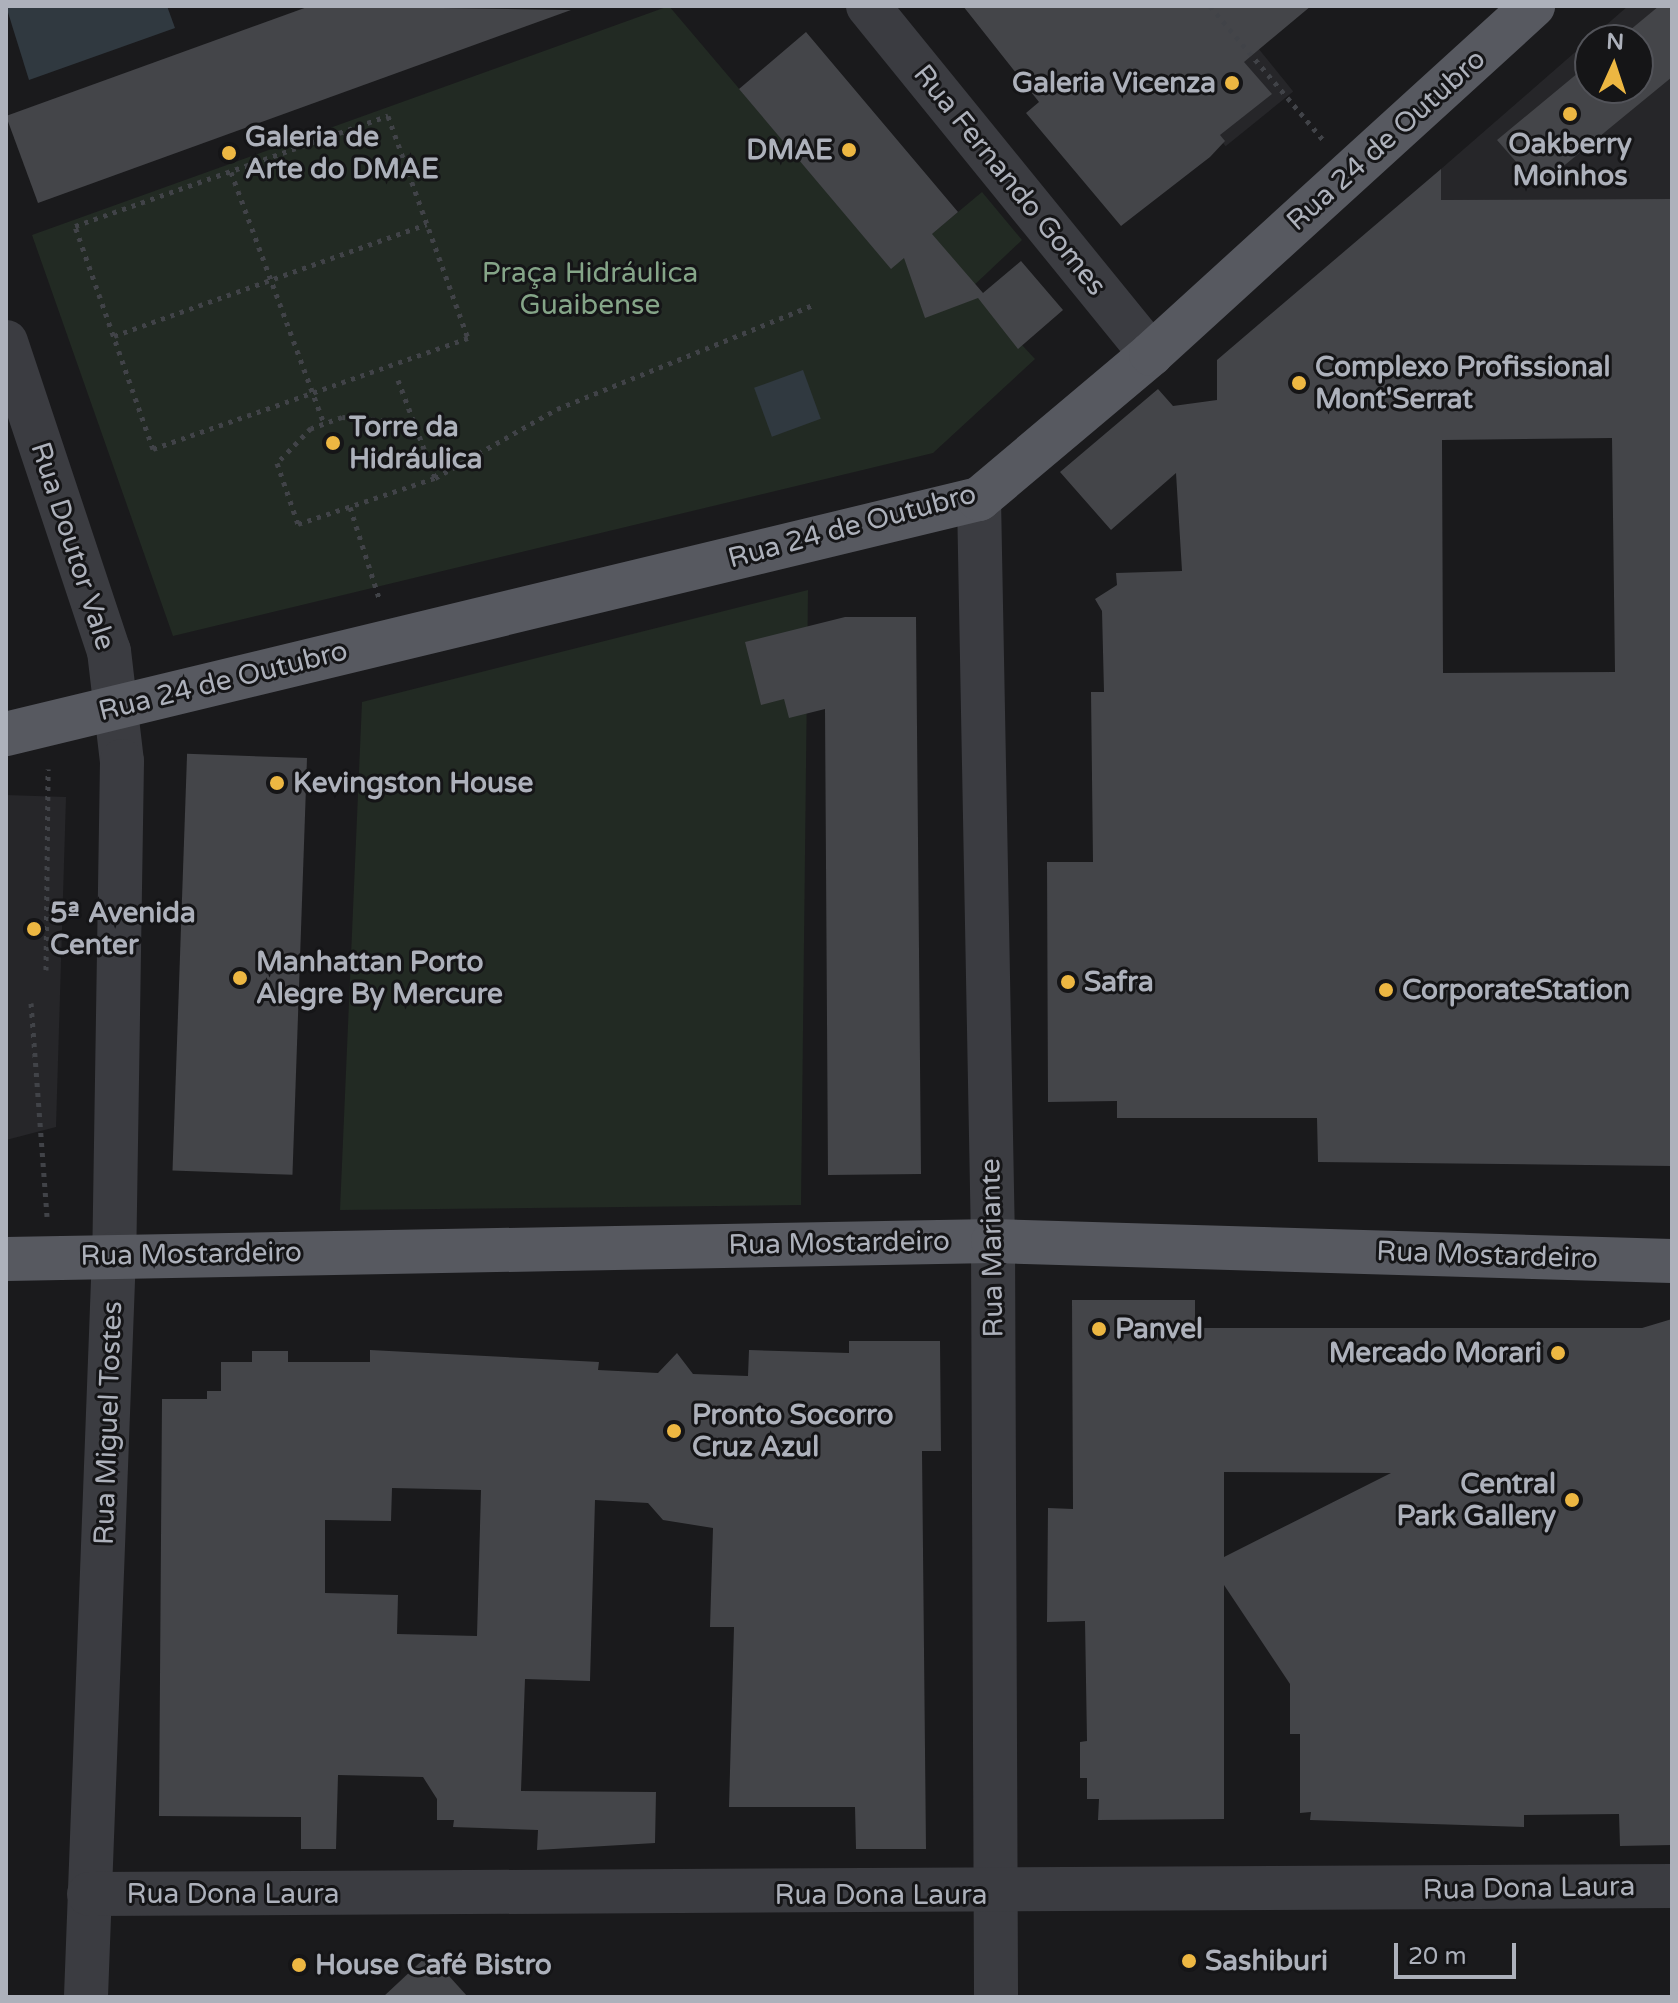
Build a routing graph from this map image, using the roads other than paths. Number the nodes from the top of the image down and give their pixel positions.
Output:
1 (868, 6) edge
2 (1533, 6) edge
3 (6, 342) edge
4 (1151, 354) junction
5 (979, 499) junction
6 (118, 706) junction
7 (6, 734) edge
8 (993, 1241) junction
9 (114, 1254) junction
10 (26, 1258) edge
11 (1672, 1261) edge
12 (1672, 1886) edge
13 (89, 1894) junction
14 (995, 1895) junction
15 (86, 1997) edge
16 (996, 1997) edge

1 - 4 street, Rua Fernando Gomes
2 - 4 main road, Rua 24 de Outubro
3 - 6 street, Rua Doutor Vale
4 - 5 main road, Rua 24 de Outubro
5 - 6 main road, Rua 24 de Outubro
5 - 8 street, Rua Mariante
6 - 7 main road, Rua 24 de Outubro
6 - 9 street, Rua Miguel Tostes
8 - 9 main road, Rua Mostardeiro
8 - 11 main road, Rua Mostardeiro
8 - 14 street, Rua Mariante
9 - 10 main road, Rua Mostardeiro
9 - 13 street, Rua Miguel Tostes
12 - 14 street, Rua Dona Laura
13 - 14 street, Rua Dona Laura
13 - 15 street, Rua Miguel Tostes
14 - 16 street, Rua Mariante

